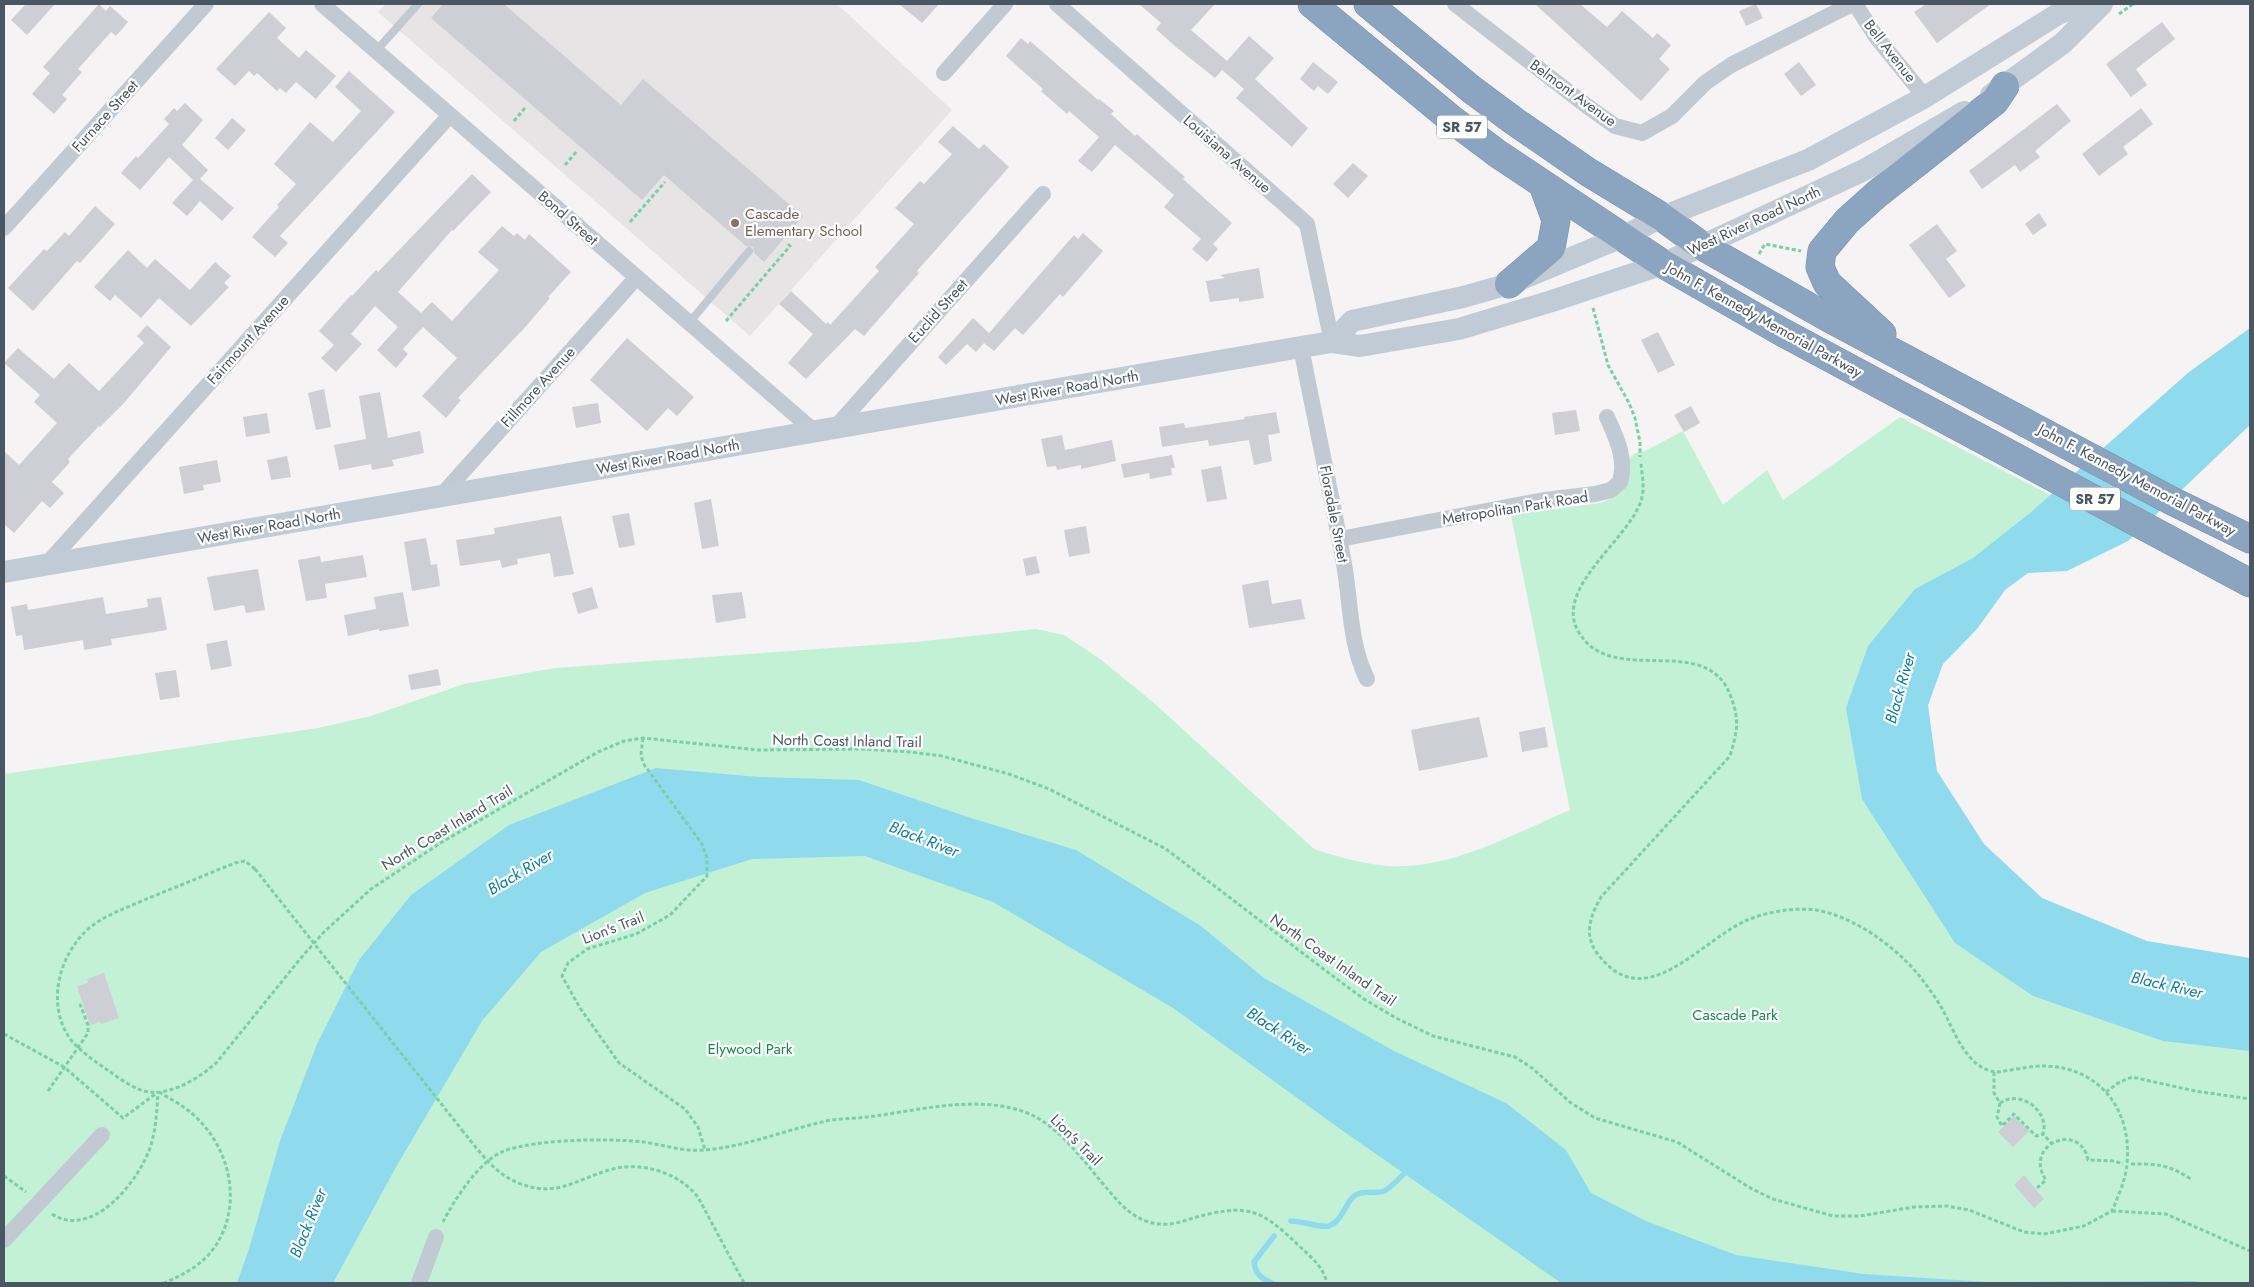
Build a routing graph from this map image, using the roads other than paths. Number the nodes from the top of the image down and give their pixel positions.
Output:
1 (206, 4) edge
2 (322, 4) edge
3 (418, 4) edge
4 (1004, 4) edge
5 (1057, 4) edge
6 (1312, 4) edge
7 (1368, 4) edge
8 (1455, 4) edge
9 (1853, 4) edge
10 (2086, 4) edge
11 (2102, 4) edge
12 (376, 51) junction
13 (944, 73) dead end
14 (2005, 86) junction
15 (1926, 97) junction
16 (450, 115) junction
17 (1543, 185) junction
18 (1043, 194) dead end
19 (1662, 217) junction
20 (4, 228) edge
21 (1622, 237) junction
22 (1702, 246) junction
23 (749, 251) dead end
24 (1663, 264) junction
25 (637, 277) junction
26 (1509, 284) junction
27 (689, 322) junction
28 (1332, 342) junction
29 (1301, 347) junction
30 (1913, 362) junction
31 (1607, 417) dead end
32 (824, 430) junction
33 (440, 497) junction
34 (1340, 539) junction
35 (2250, 539) edge
36 (46, 565) junction
37 (4, 572) edge
38 (2250, 583) edge
39 (1367, 679) dead end
40 (102, 1135) dead end
41 (436, 1237) road end
42 (4, 1240) edge
43 (419, 1283) edge

1 - 20 street, Furnace Street
2 - 12 street, Bond Street
3 - 12 lane
4 - 13 street
5 - 28 street, Louisiana Avenue
6 - 17 highway, John F. Kennedy Memorial Parkway / SR 57
7 - 19 highway, John F. Kennedy Memorial Parkway / SR 57
8 - 9 street, Belmont Avenue
9 - 15 street, Bell Avenue
10 - 15 street
11 - 14 street, West River Road North
12 - 16 street, Bond Street
14 - 22 street, West River Road North
14 - 30 highway
15 - 19 street
16 - 25 street, Bond Street
16 - 36 street, Fairmount Avenue
17 - 21 highway, John F. Kennedy Memorial Parkway / SR 57
17 - 26 highway
18 - 32 street, Euclid Street
19 - 21 street
19 - 22 highway, John F. Kennedy Memorial Parkway / SR 57
21 - 24 highway, John F. Kennedy Memorial Parkway / SR 57
21 - 26 street
22 - 24 street, West River Road North
22 - 30 highway, John F. Kennedy Memorial Parkway / SR 57
23 - 27 lane
24 - 28 street, West River Road North
24 - 38 highway, John F. Kennedy Memorial Parkway / SR 57
25 - 27 street, Bond Street
25 - 33 street, Fillmore Avenue
26 - 28 street
27 - 32 street, Bond Street
28 - 29 street, West River Road North
29 - 32 street, West River Road North
29 - 34 street, Floradale Street
30 - 35 highway, John F. Kennedy Memorial Parkway / SR 57
31 - 34 street, Metropolitan Park Road
32 - 33 street, West River Road North
33 - 36 street, West River Road North
34 - 39 street, Floradale Street
36 - 37 street, West River Road North
40 - 42 street
41 - 43 street

